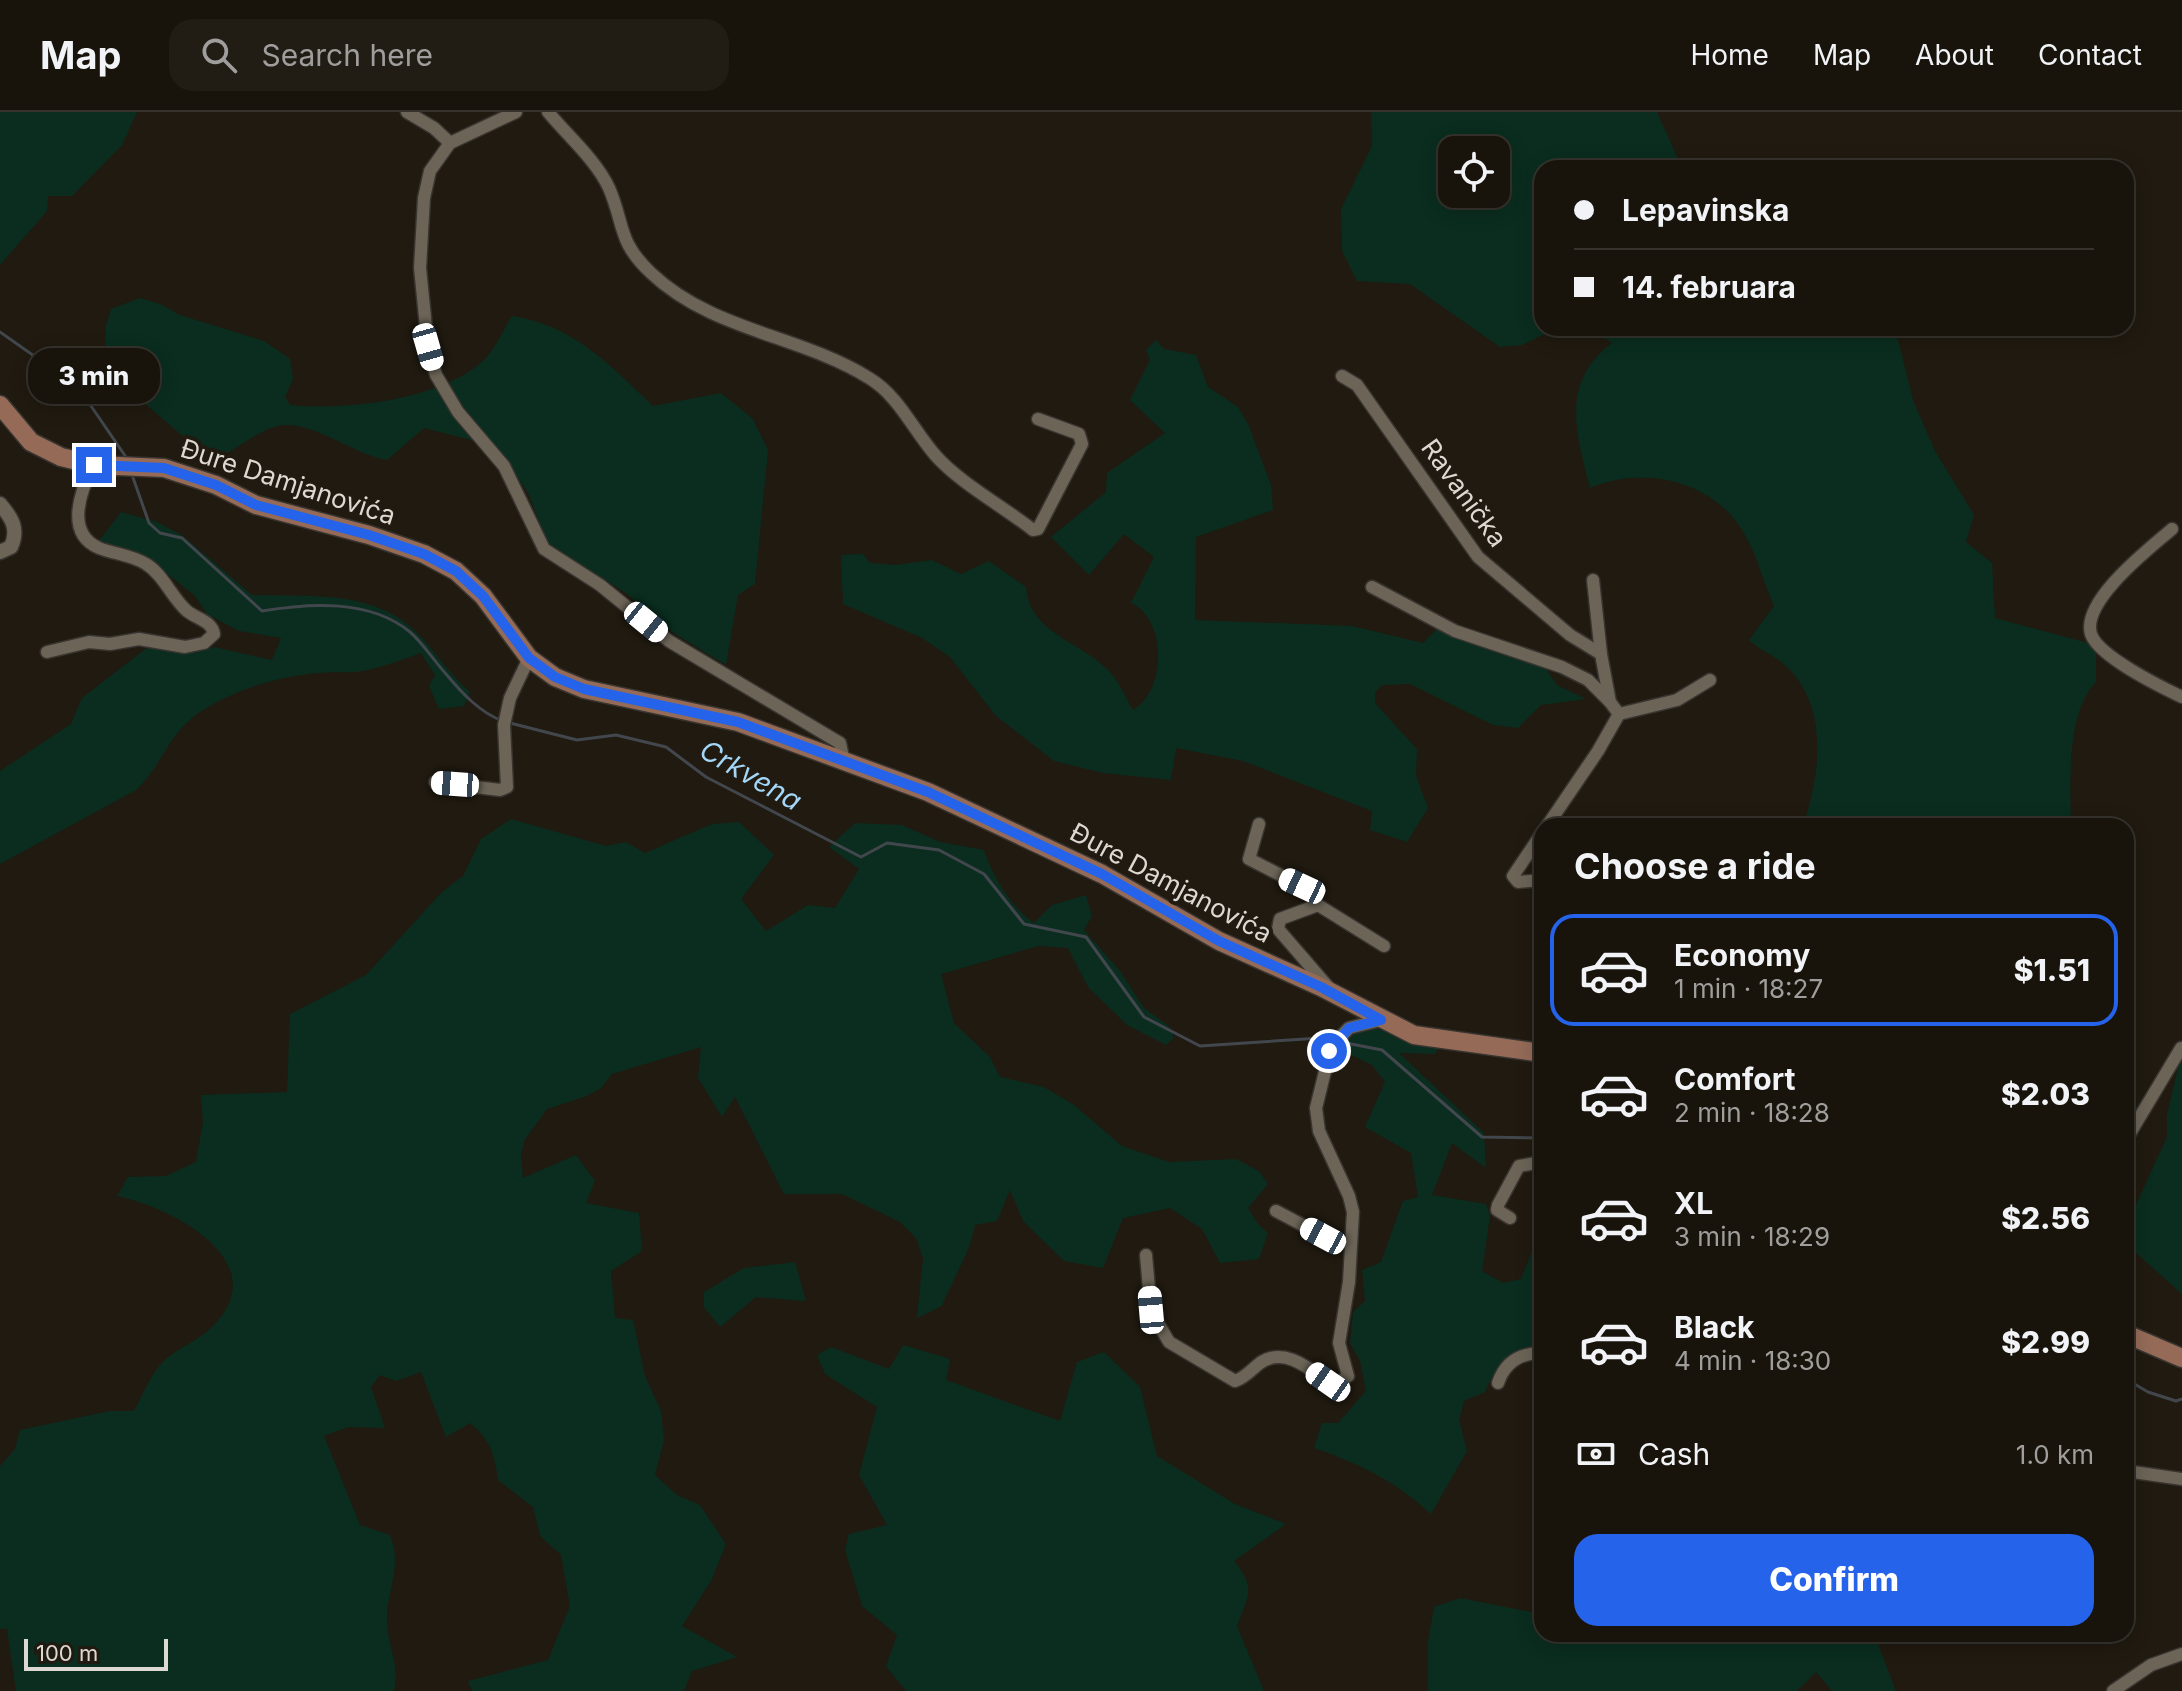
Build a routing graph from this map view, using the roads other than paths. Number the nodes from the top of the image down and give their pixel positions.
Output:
1 (407, 112) edge
2 (516, 112) edge
3 (548, 112) edge
4 (450, 143) junction
5 (1342, 376) dead end
6 (2, 411) edge
7 (1038, 419) dead end
8 (94, 465) junction
9 (0, 504) edge
10 (2172, 529) dead end
11 (0, 552) edge
12 (1593, 580) dead end
13 (1372, 587) dead end
14 (47, 652) dead end
15 (1601, 654) junction
16 (529, 658) junction
17 (1710, 680) dead end
18 (2182, 697) edge
19 (1610, 702) junction
20 (1619, 714) junction
21 (844, 762) junction
22 (435, 782) dead end
23 (1552, 818) edge
24 (1259, 824) dead end
25 (1534, 845) edge
26 (1534, 881) edge
27 (1318, 905) junction
28 (1384, 946) dead end
29 (1333, 993) junction
30 (1381, 1020) junction
31 (2181, 1048) edge
32 (1534, 1052) edge
33 (2134, 1127) edge
34 (1534, 1163) edge
35 (1276, 1211) dead end
36 (1510, 1218) dead end
37 (1351, 1243) junction
38 (1146, 1255) dead end
39 (2134, 1337) edge
40 (1534, 1353) edge
41 (2182, 1358) edge
42 (1498, 1383) dead end
43 (2134, 1472) edge
44 (2182, 1479) edge
45 (2182, 1654) edge
46 (2113, 1691) edge

1 - 4 street
2 - 4 street
3 - 7 street
4 - 21 street
5 - 15 street, Ravanička
6 - 8 main road, Đure Damjanovića
8 - 14 street
8 - 16 main road, Đure Damjanovića
9 - 11 street
10 - 18 street
12 - 15 street
13 - 19 street
15 - 19 street
16 - 21 main road, Đure Damjanovića
16 - 22 street
17 - 20 street
19 - 20 street
20 - 23 street
21 - 29 main road, Đure Damjanovića
24 - 27 street
25 - 26 street
27 - 28 street
27 - 29 street
29 - 30 main road, Đure Damjanovića
30 - 32 main road, Đure Damjanovića
30 - 37 street
31 - 33 street
34 - 36 street
35 - 37 street
37 - 38 street
39 - 41 main road
40 - 42 street
43 - 44 street
45 - 46 street

